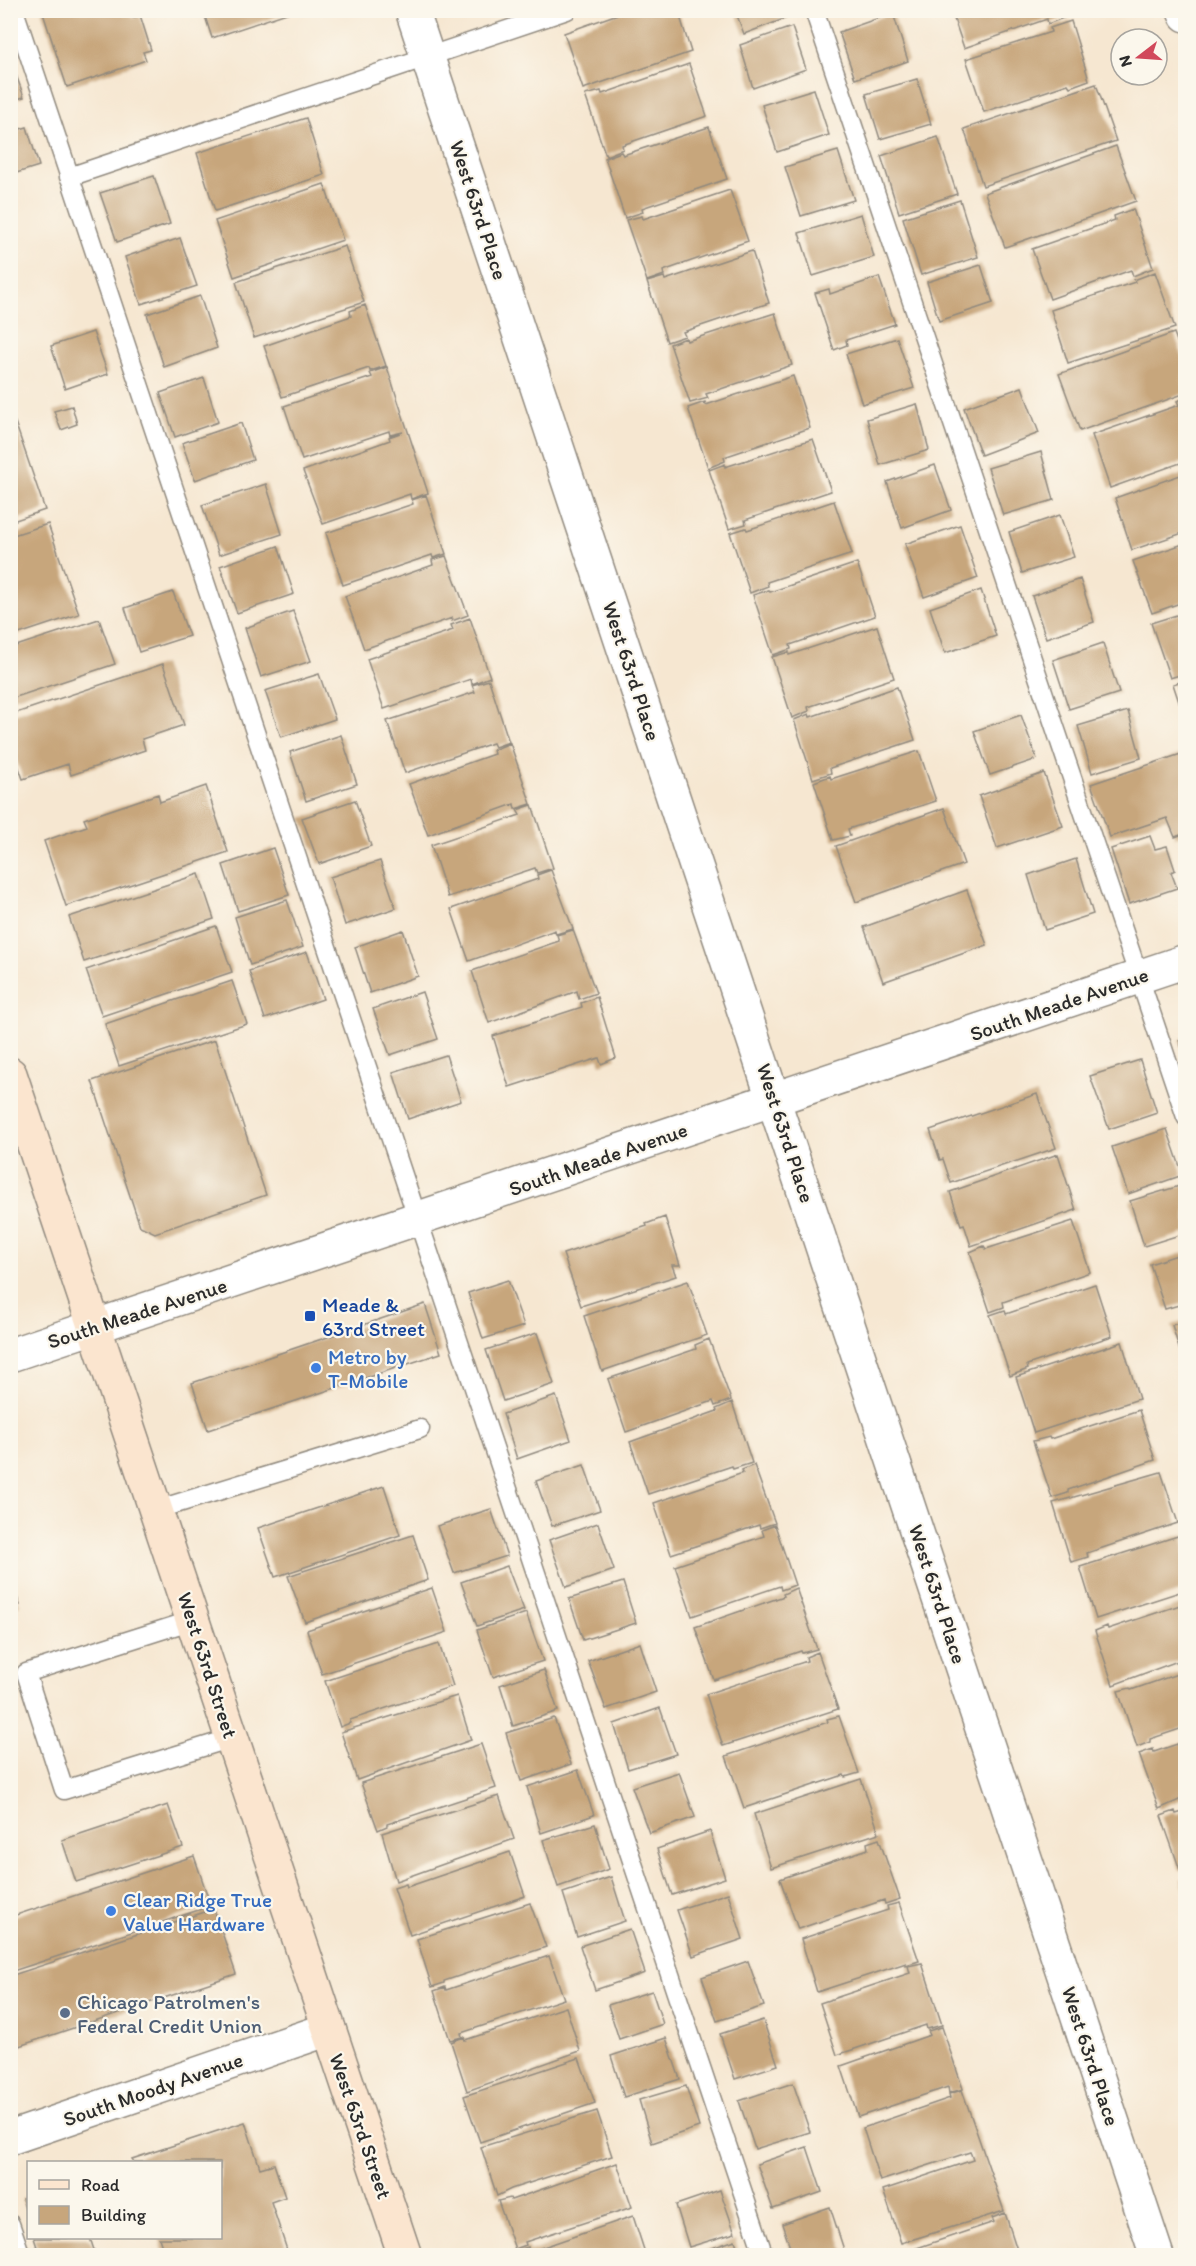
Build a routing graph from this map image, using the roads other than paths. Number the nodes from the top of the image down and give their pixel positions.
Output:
1 (14, 10) edge
2 (412, 10) edge
3 (567, 10) edge
4 (814, 10) edge
5 (1184, 10) edge
6 (1185, 15) edge
7 (428, 57) junction
8 (69, 177) junction
9 (1185, 961) edge
10 (1139, 977) junction
11 (10, 1074) edge
12 (775, 1099) junction
13 (1185, 1116) edge
14 (417, 1220) junction
15 (96, 1327) junction
16 (10, 1356) edge
17 (420, 1429) dead end
18 (156, 1509) junction
19 (193, 1620) junction
20 (232, 1738) junction
21 (329, 2029) junction
22 (10, 2138) edge
23 (10, 2224) edge
24 (21, 2256) edge
25 (405, 2256) edge
26 (764, 2256) edge
27 (1157, 2256) edge

1 - 8 lane
2 - 7 street, West 63rd Place
3 - 7 lane
4 - 10 lane
5 - 6 street
7 - 8 lane
7 - 12 street, West 63rd Place
8 - 14 lane
9 - 10 street, South Meade Avenue
10 - 12 street, South Meade Avenue
10 - 13 lane
11 - 15 main road, West 63rd Street
12 - 14 street, South Meade Avenue
12 - 27 street, West 63rd Place
14 - 15 street, South Meade Avenue
14 - 26 lane
15 - 16 street, South Meade Avenue
15 - 18 main road, West 63rd Street
17 - 18 lane
18 - 19 main road, West 63rd Street
19 - 20 main road, West 63rd Street
19 - 20 lane
20 - 21 main road, West 63rd Street
21 - 22 street, South Moody Avenue
21 - 25 main road, West 63rd Street
23 - 24 lane

